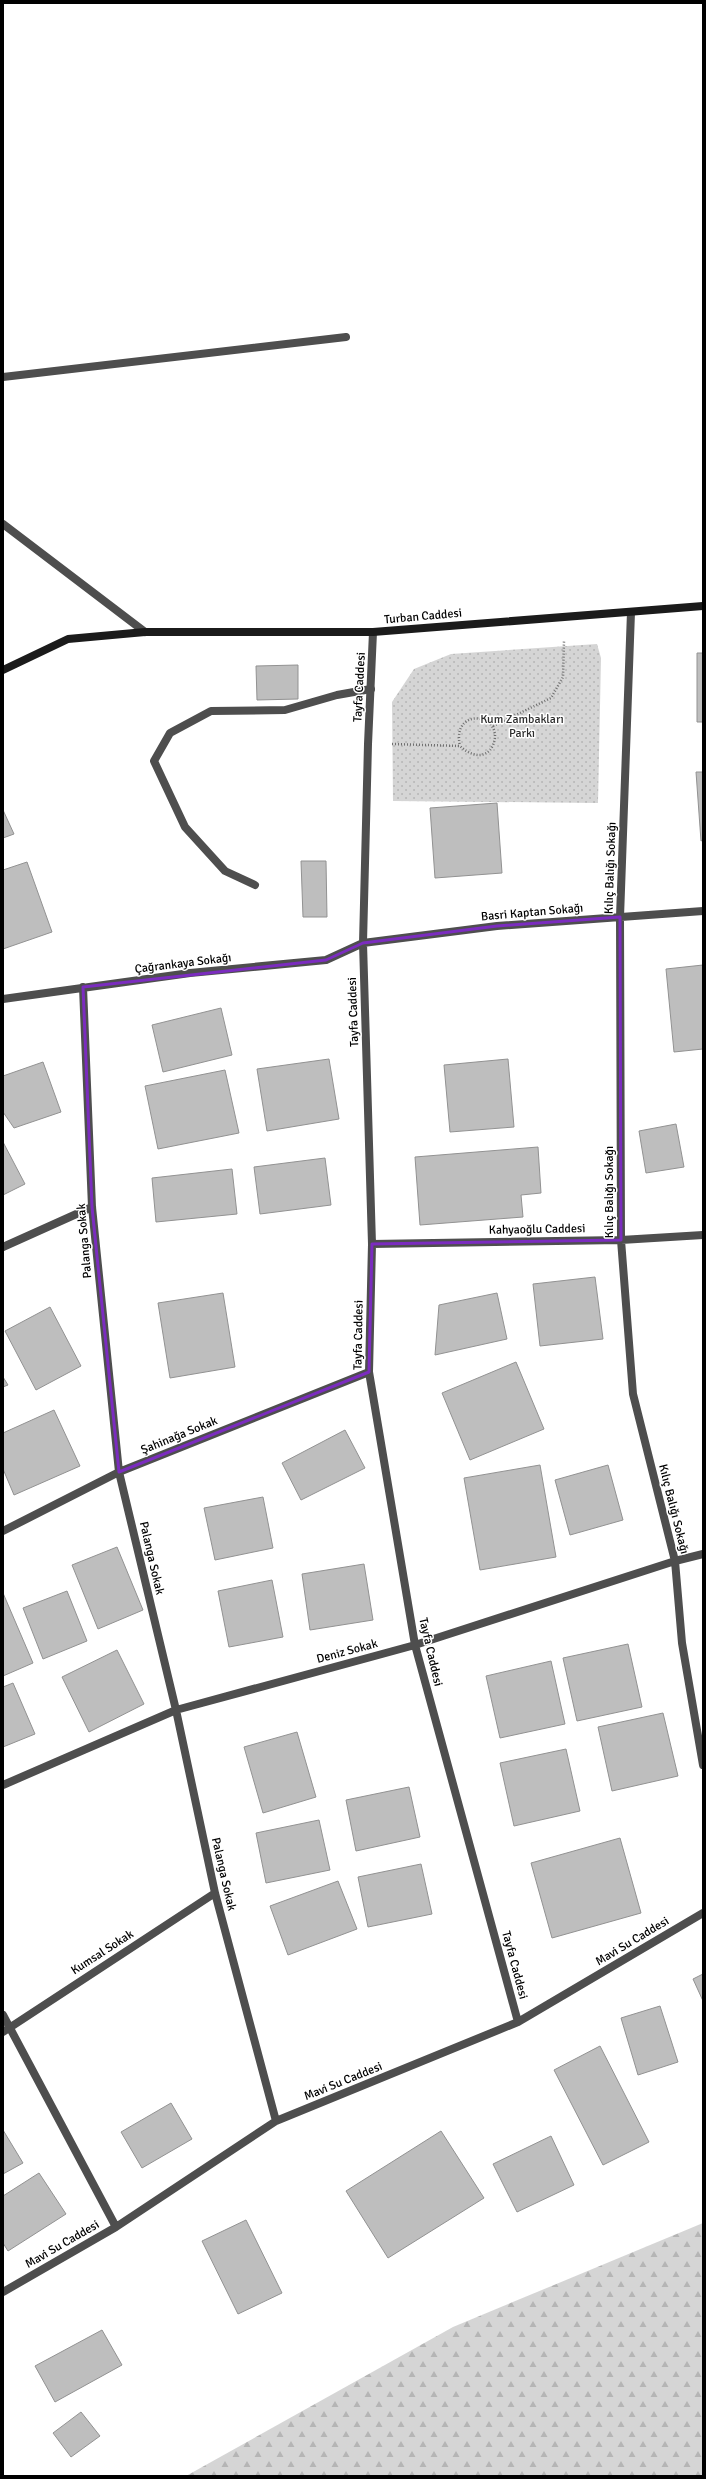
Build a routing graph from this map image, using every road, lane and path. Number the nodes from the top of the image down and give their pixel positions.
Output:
1 (346, 337) dead end
2 (3, 377) edge
3 (3, 524) edge
4 (703, 606) edge
5 (631, 612) junction
6 (560, 617) junction
7 (145, 632) junction
8 (373, 632) junction
9 (3, 670) edge
10 (371, 689) junction
11 (493, 726) junction
12 (368, 744) junction
13 (460, 746) junction
14 (255, 885) dead end
15 (703, 911) edge
16 (620, 917) junction
17 (363, 943) junction
18 (83, 987) junction
19 (3, 999) edge
20 (92, 1207) junction
21 (703, 1235) edge
22 (621, 1240) junction
23 (372, 1244) junction
24 (3, 1247) edge
25 (369, 1372) junction
26 (119, 1472) junction
27 (3, 1530) edge
28 (703, 1554) edge
29 (675, 1561) junction
30 (415, 1645) junction
31 (176, 1710) junction
32 (703, 1765) edge
33 (3, 1785) edge
34 (215, 1893) junction
35 (703, 1913) edge
36 (3, 2015) edge
37 (518, 2022) junction
38 (6, 2030) edge
39 (276, 2121) junction
40 (116, 2227) junction
41 (3, 2292) edge

1 - 2 street
3 - 7 street
4 - 5 main road, Turban Caddesi
5 - 6 main road, Turban Caddesi
5 - 16 street, Kılıç Balığı Sokağı
6 - 8 main road, Turban Caddesi
6 - 11 path
7 - 8 main road, Turban Caddesi
7 - 9 main road, Turban Caddesi
8 - 10 street, Tayfa Caddesi
10 - 12 street, Tayfa Caddesi
10 - 14 street
11 - 13 path
11 - 13 path
12 - 13 path
12 - 17 street, Tayfa Caddesi
15 - 16 street, Basri Kaptan Sokağı
16 - 17 street, Basri Kaptan Sokağı
16 - 22 street, Kılıç Balığı Sokağı
17 - 18 street, Çağrankaya Sokağı
17 - 23 street, Tayfa Caddesi
18 - 19 street, Çağrankaya Sokağı
18 - 20 street, Palanga Sokak
20 - 24 street
20 - 26 street, Palanga Sokak
21 - 22 street, Kahyaoğlu Caddesi
22 - 23 street, Kahyaoğlu Caddesi
22 - 29 street, Kılıç Balığı Sokağı
23 - 25 street, Tayfa Caddesi
25 - 26 street, Şahinağa Sokak
25 - 30 street, Tayfa Caddesi
26 - 27 street, Şahinağa Sokak
26 - 31 street, Palanga Sokak
28 - 29 street, Deniz Sokak
29 - 30 street, Deniz Sokak
29 - 32 street, Kılıç Balığı Sokağı
30 - 31 street, Deniz Sokak
30 - 37 street, Tayfa Caddesi
31 - 33 street, Deniz Sokak
31 - 34 street, Palanga Sokak
34 - 38 street, Kumsal Sokak
34 - 39 street, Palanga Sokak
35 - 37 street, Mavi Su Caddesi
36 - 38 street
37 - 39 street, Mavi Su Caddesi
38 - 40 street
39 - 40 street, Mavi Su Caddesi
40 - 41 street, Mavi Su Caddesi

